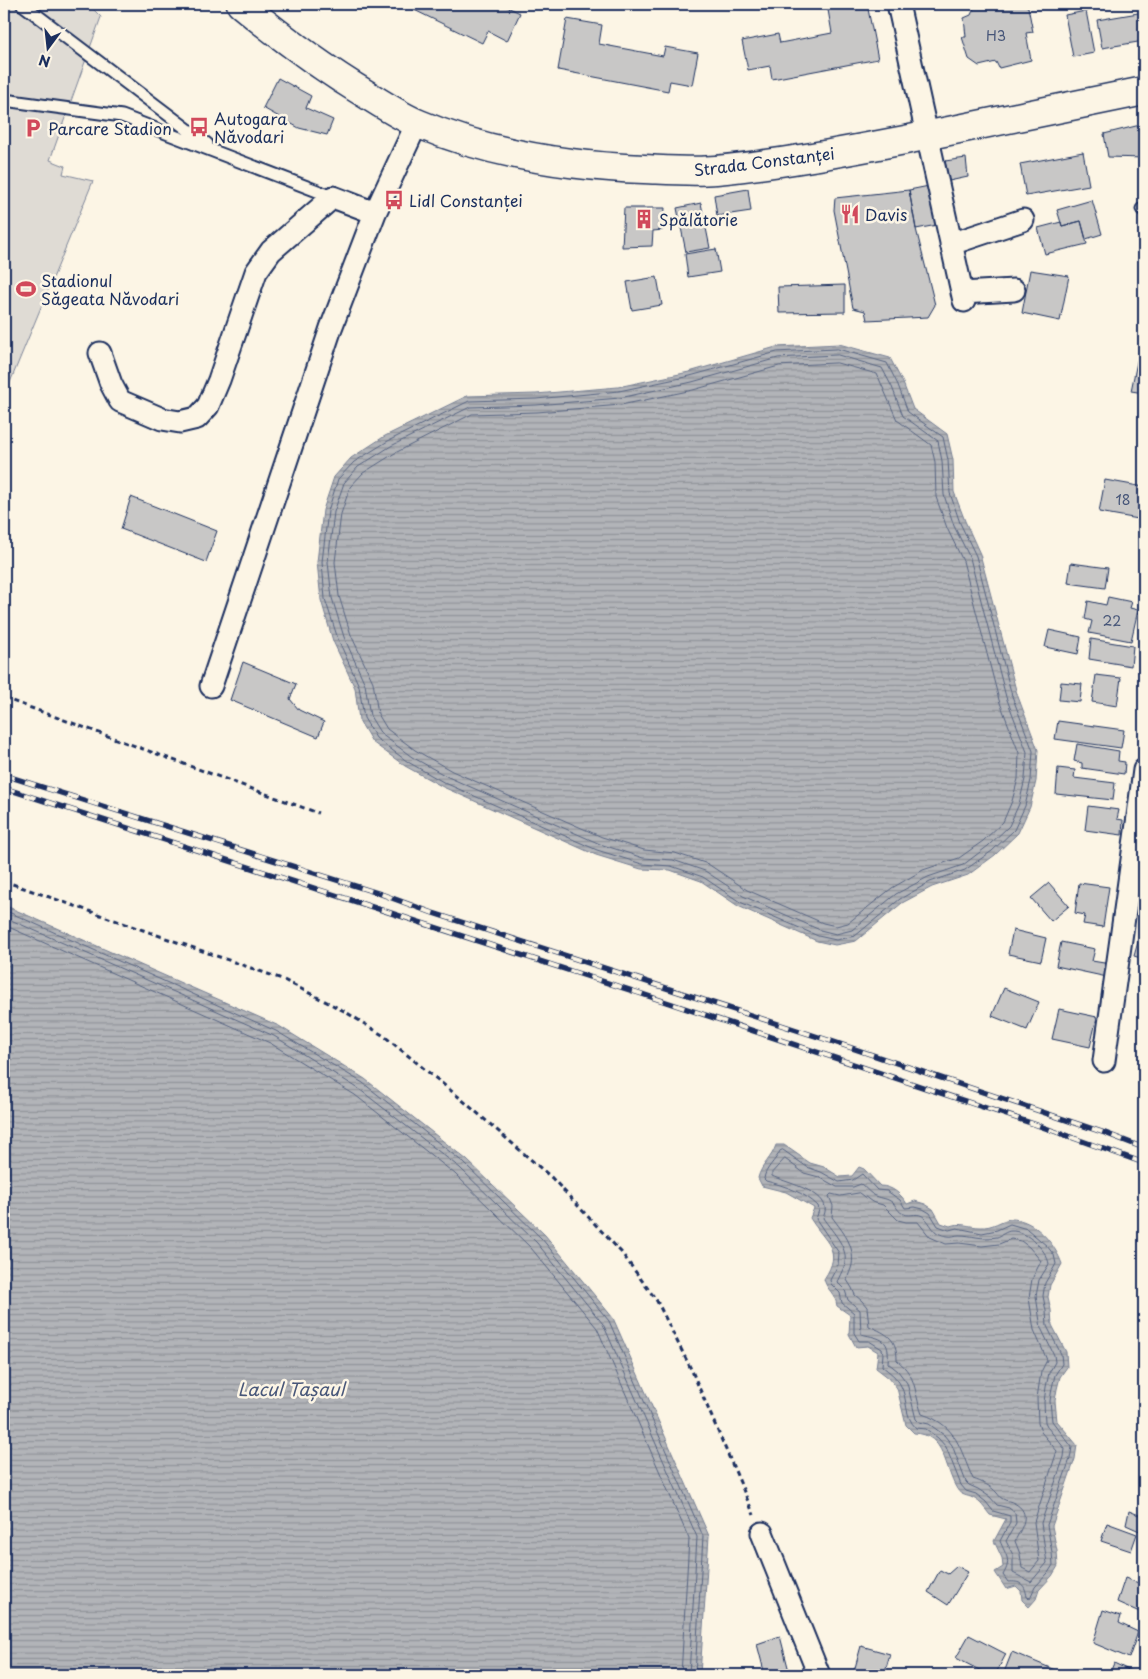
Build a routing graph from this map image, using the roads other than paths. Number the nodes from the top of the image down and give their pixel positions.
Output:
1 (22, 4) edge
2 (241, 4) edge
3 (898, 4) edge
4 (1144, 91) edge
5 (4, 100) edge
6 (417, 123) junction
7 (926, 136) junction
8 (218, 153) junction
9 (333, 197) junction
10 (375, 213) junction
11 (1023, 220) dead end
12 (951, 244) junction
13 (1014, 290) dead end
14 (100, 352) dead end
15 (211, 686) dead end
16 (1144, 770) edge
17 (1140, 832) edge
18 (1104, 1061) dead end
19 (762, 1533) road end
20 (819, 1675) edge

1 - 8 lane
2 - 6 street, Strada Constanței
3 - 7 street
4 - 7 street, Strada Constanței
5 - 8 lane
6 - 7 street, Strada Constanței
6 - 10 street
7 - 12 street
8 - 9 lane
9 - 10 street
9 - 14 street
10 - 15 street
11 - 12 street
12 - 13 street
16 - 17 street
17 - 18 street
19 - 20 street

